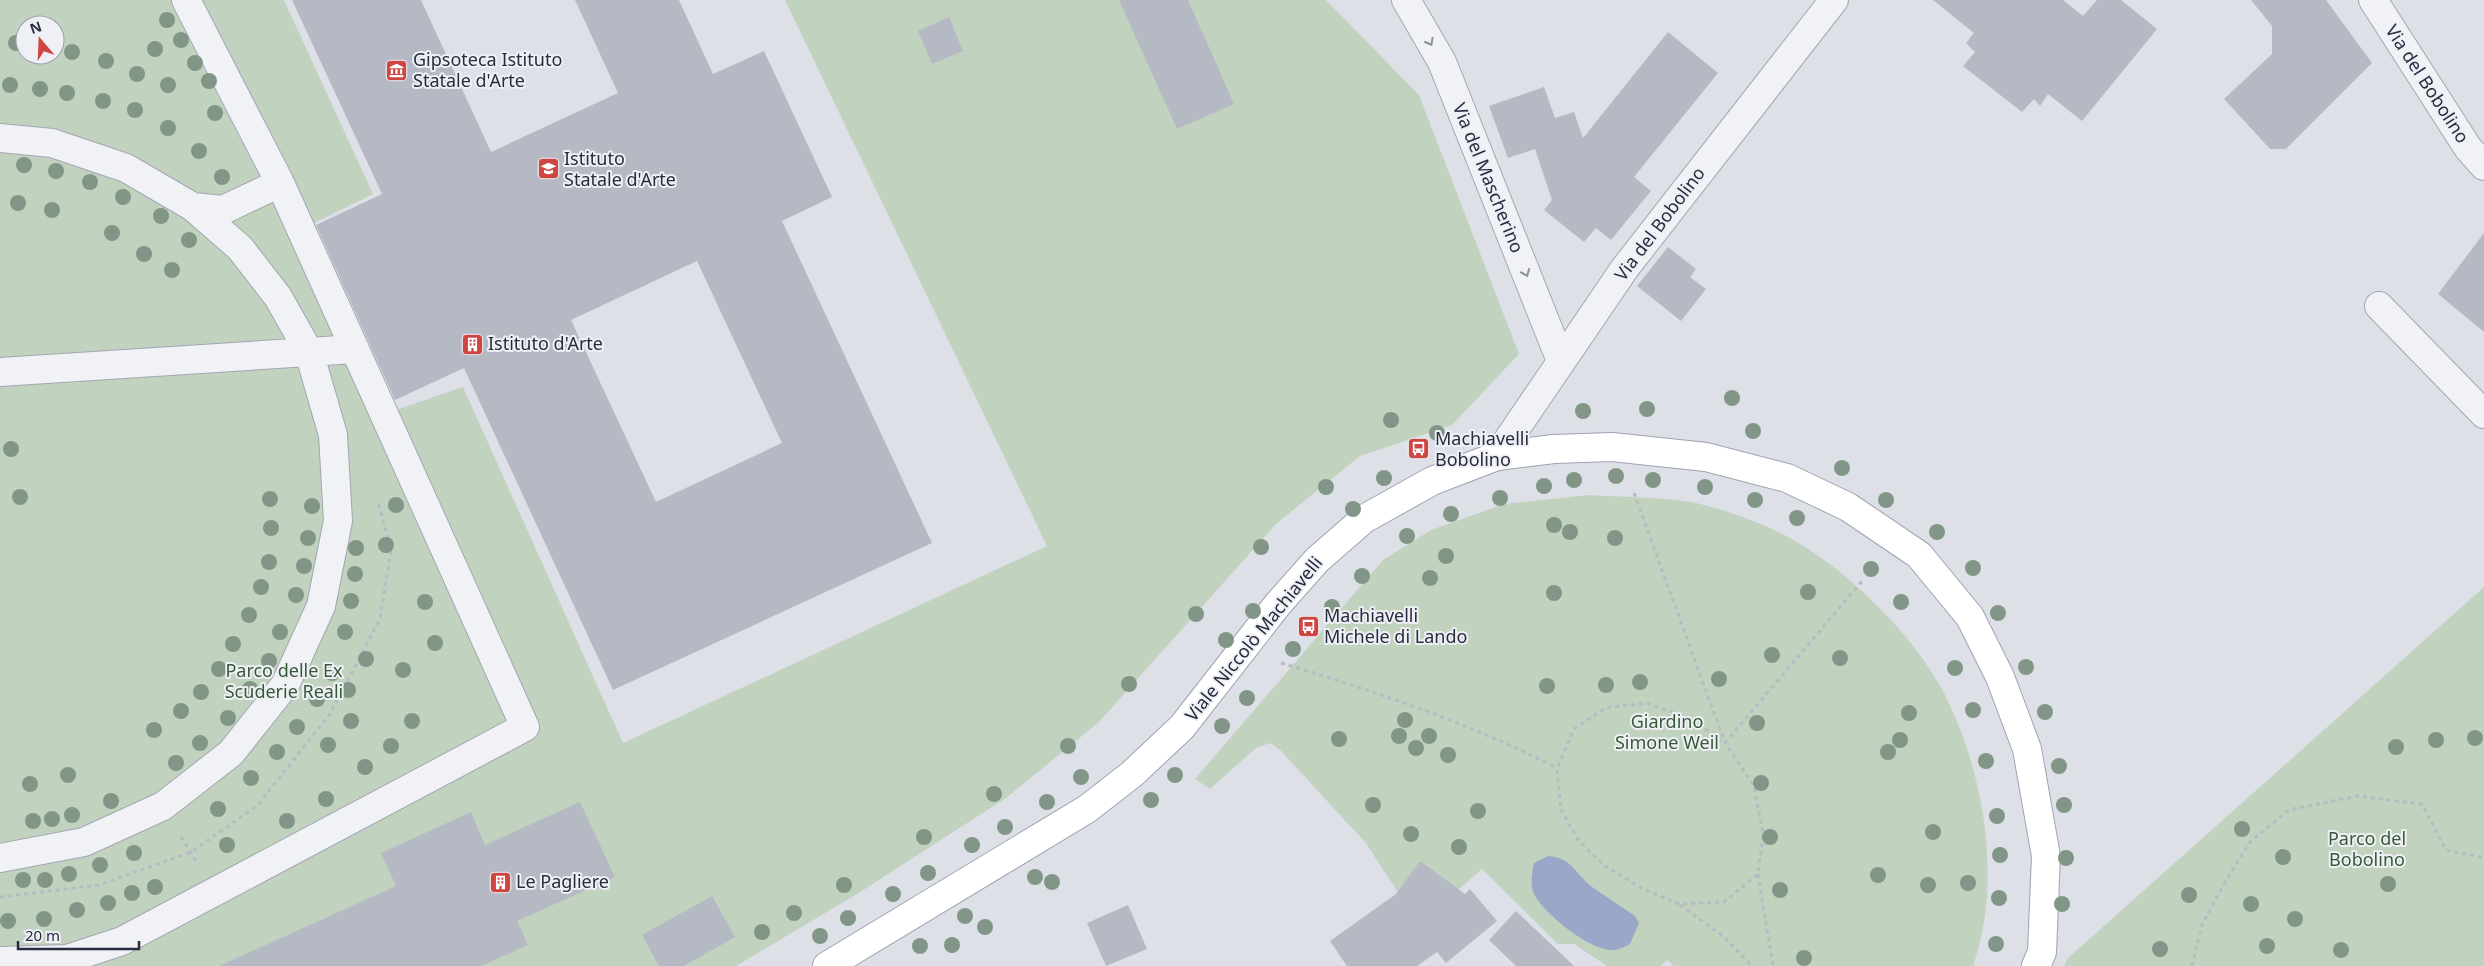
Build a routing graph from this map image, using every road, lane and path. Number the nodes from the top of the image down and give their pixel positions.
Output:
1 (186, 0) edge
2 (1406, 0) edge
3 (1834, 0) edge
4 (2373, 0) edge
5 (0, 138) edge
6 (2484, 166) edge
7 (280, 183) junction
8 (193, 207) junction
9 (2379, 306) dead end
10 (355, 349) junction
11 (309, 352) junction
12 (1560, 361) junction
13 (0, 372) edge
14 (2484, 414) edge
15 (1497, 456) junction
16 (415, 483) junction
17 (1634, 492) dead end
18 (338, 521) junction
19 (1863, 580) dead end
20 (1281, 663) dead end
21 (1726, 743) junction
22 (1557, 768) junction
23 (163, 806) junction
24 (0, 858) edge
25 (2484, 858) edge
26 (1758, 874) junction
27 (214, 892) junction
28 (1679, 904) junction
29 (0, 961) edge
30 (827, 966) edge
31 (1752, 966) edge
32 (1773, 966) edge
33 (2036, 966) edge
34 (2192, 966) edge

1 - 7 street
2 -> 12 street, Via del Mascherino
3 - 12 street, Via del Bobolino
4 - 6 street, Via del Bobolino
5 - 8 street
7 - 8 street
7 - 10 street
8 - 11 street
9 - 14 street
10 - 11 street
10 - 16 street
11 - 13 street
11 - 18 street
12 - 15 street, Via del Bobolino
15 - 30 main road, Viale Niccolò Machiavelli
15 - 33 main road, Viale Niccolò Machiavelli
16 - 18 path
16 - 27 street
17 - 21 path
18 - 23 street
19 - 21 path
20 - 22 path
21 - 22 path
21 - 26 path
22 - 28 path
23 - 24 street
23 - 27 path
25 - 34 path
26 - 28 path
26 - 32 path
27 - 29 street
28 - 31 path

